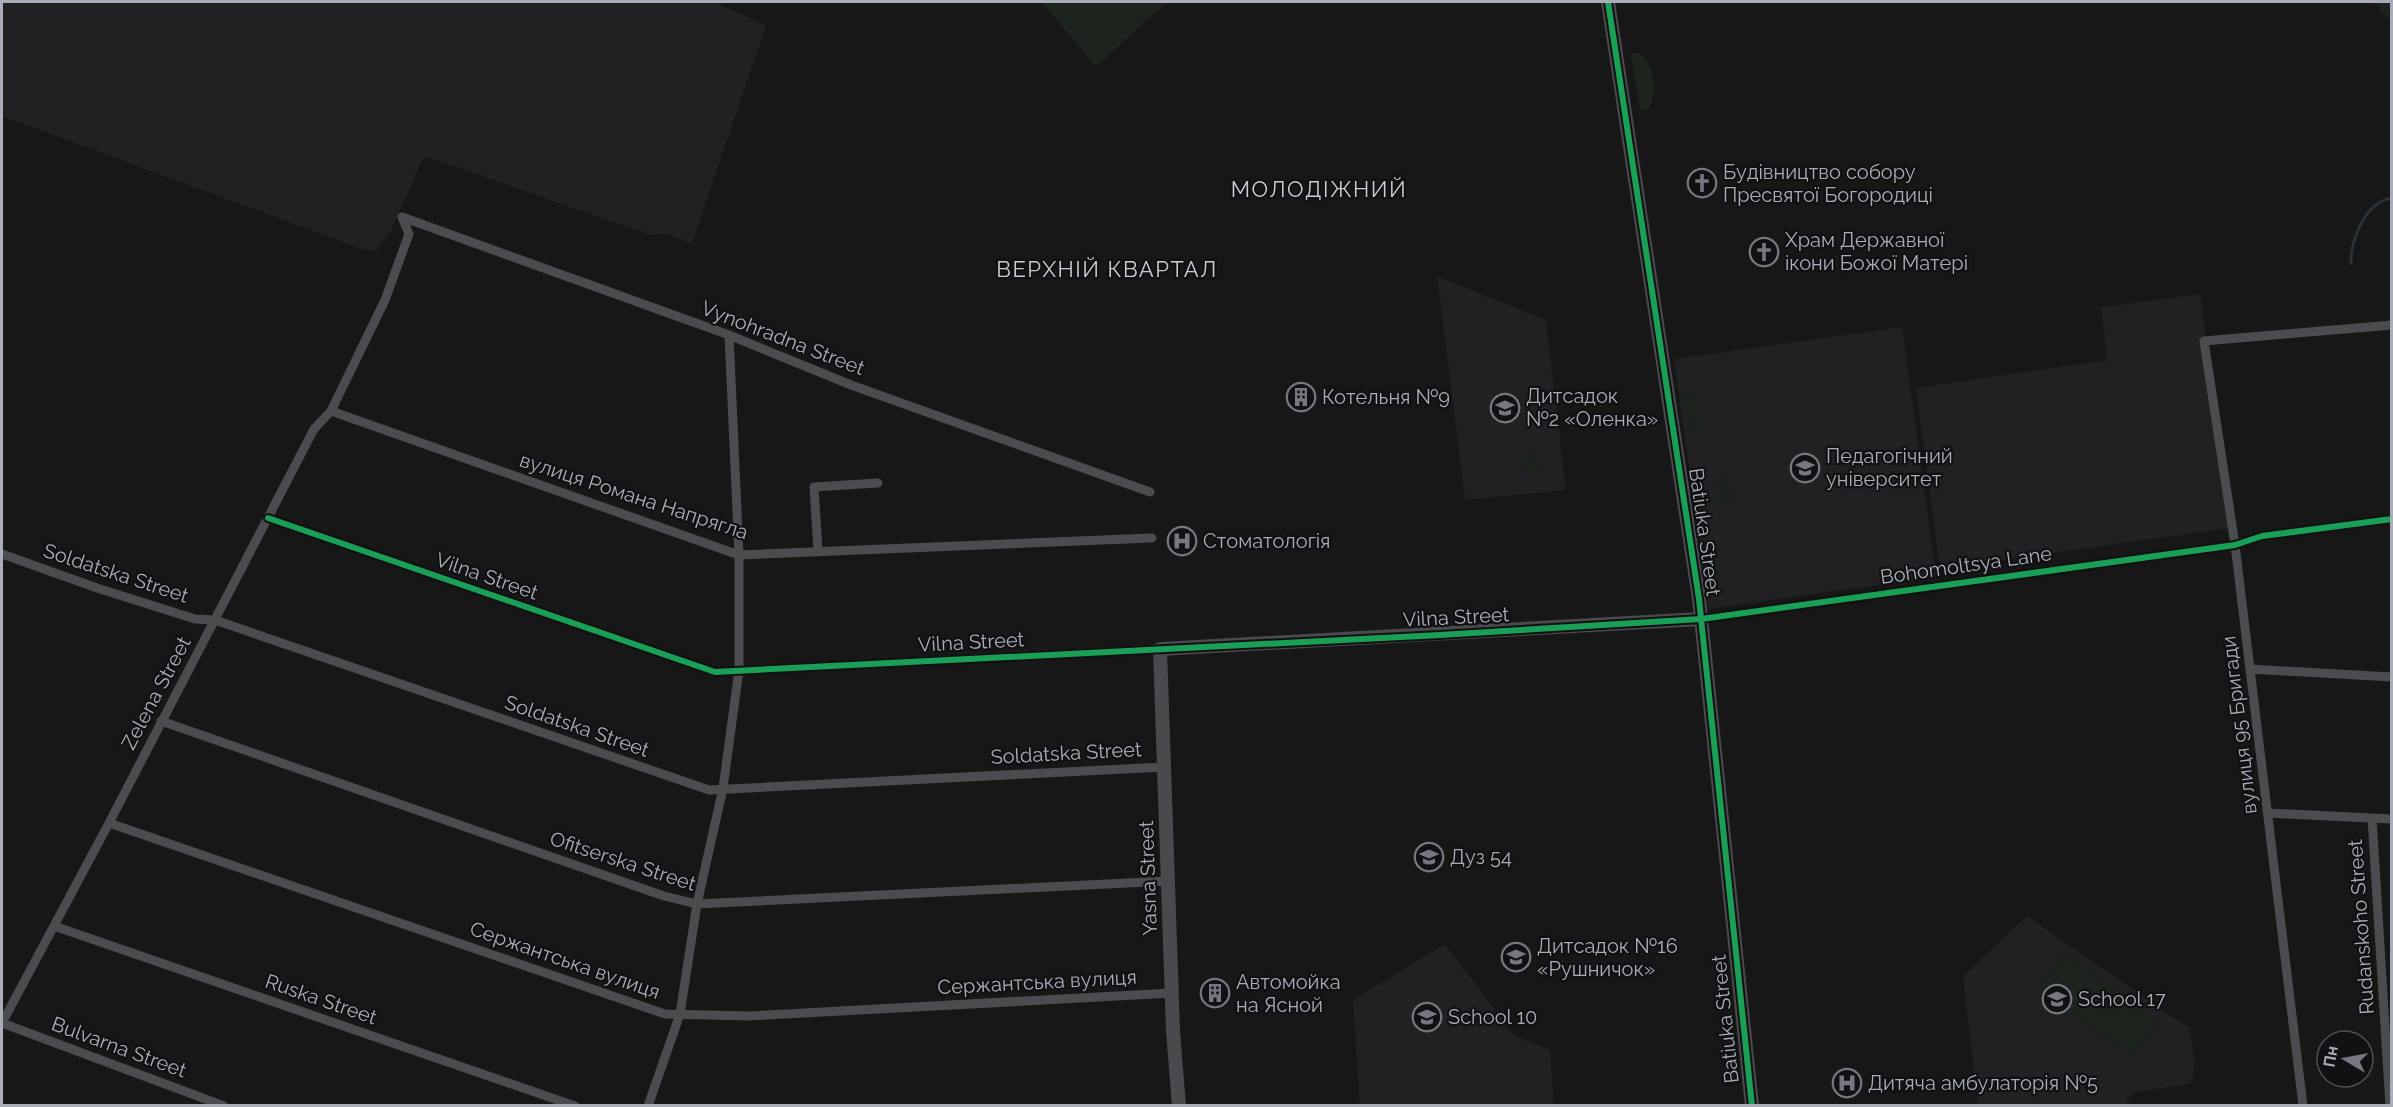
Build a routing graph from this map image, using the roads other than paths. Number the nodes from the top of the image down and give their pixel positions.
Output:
1 (1608, 2) edge
2 (402, 217) joint
3 (2391, 325) edge
4 (729, 335) junction
5 (331, 411) junction
6 (878, 483) dead end
7 (1150, 492) dead end
8 (268, 518) junction
9 (2391, 519) edge
10 (1152, 538) dead end
11 (2235, 545) junction
12 (818, 551) junction
13 (2, 554) edge
14 (739, 555) junction
15 (1701, 619) junction
16 (215, 620) junction
17 (1160, 649) junction
18 (2250, 669) junction
19 (738, 670) junction
20 (2391, 677) edge
21 (161, 722) junction
22 (1164, 767) junction
23 (723, 788) junction
24 (2268, 813) junction
25 (2372, 818) junction
26 (2391, 819) edge
27 (109, 823) junction
28 (1168, 881) junction
29 (697, 904) junction
30 (54, 926) junction
31 (1172, 993) junction
32 (680, 1014) junction
33 (2, 1023) edge
34 (224, 1106) edge
35 (575, 1106) edge
36 (648, 1106) edge
37 (1179, 1106) edge
38 (1752, 1106) edge
39 (2303, 1106) edge
40 (2390, 1106) edge

1 - 15 street, Batiuka Street
2 - 4 street, Vynohradna Street
2 - 5 street, Zelena Street
3 - 11 street, вулиця 95 Бригади
4 - 7 street, Vynohradna Street
4 - 14 street
5 - 8 street, Zelena Street
5 - 14 street, вулиця Романа Напрягла
6 - 12 street
8 - 16 street, Zelena Street
8 - 19 street, Vilna Street
9 - 11 street, Bohomoltsya Lane
10 - 12 street, вулиця Романа Напрягла
11 - 15 street, Bohomoltsya Lane
11 - 18 street, вулиця 95 Бригади
12 - 14 street, вулиця Романа Напрягла
13 - 16 street, Soldatska Street
14 - 19 street
15 - 17 street, Vilna Street
15 - 38 street, Batiuka Street
16 - 21 street, Zelena Street
16 - 23 street, Soldatska Street
17 - 19 street, Vilna Street
17 - 22 street, Yasna Street
18 - 20 street
18 - 24 street, вулиця 95 Бригади
19 - 23 street
21 - 27 street, Zelena Street
21 - 29 street, Ofitserska Street
22 - 23 street, Soldatska Street
22 - 28 street, Yasna Street
23 - 29 street
24 - 25 street
24 - 39 street, вулиця 95 Бригади
25 - 26 street
25 - 40 street, Rudanskoho Street
27 - 30 street, Zelena Street
27 - 32 street, Сержантська вулиця
28 - 29 street, Ofitserska Street
28 - 31 street, Yasna Street
29 - 32 street
30 - 33 street, Zelena Street
30 - 35 street, Ruska Street
31 - 32 street, Сержантська вулиця
31 - 37 street, Yasna Street
32 - 36 street
33 - 34 street, Bulvarna Street

